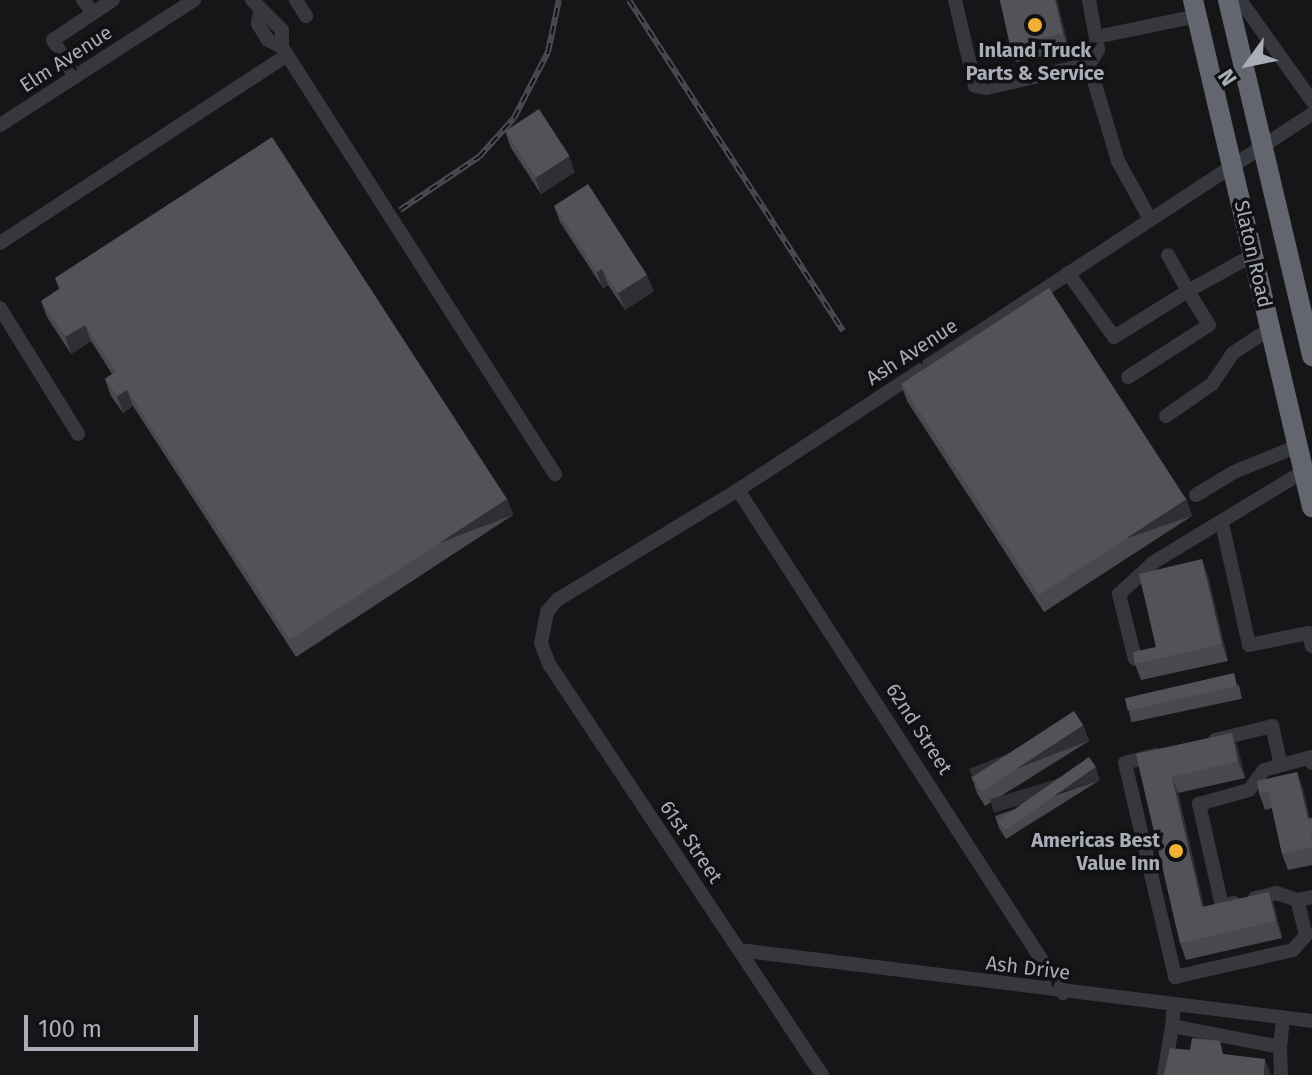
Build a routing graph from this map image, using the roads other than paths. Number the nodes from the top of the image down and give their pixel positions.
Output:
1 (83, 0) edge
2 (113, 0) edge
3 (194, 0) edge
4 (296, 0) edge
5 (955, 0) edge
6 (1089, 0) edge
7 (1228, 0) edge
8 (1240, 0) edge
9 (258, 4) edge
10 (1195, 8) edge
11 (93, 13) junction
12 (306, 16) dead end
13 (1096, 37) junction
14 (284, 51) junction
15 (1089, 64) junction
16 (75, 77) junction
17 (1312, 101) edge
18 (1312, 114) edge
19 (0, 125) edge
20 (1262, 146) junction
21 (1232, 166) junction
22 (1150, 219) junction
23 (0, 243) edge
24 (1168, 255) dead end
25 (1253, 255) junction
26 (1068, 273) junction
27 (1188, 291) junction
28 (0, 308) edge
29 (1271, 328) junction
30 (1312, 356) edge
31 (1128, 377) dead end
32 (1166, 416) dead end
33 (78, 434) dead end
34 (1298, 446) junction
35 (1304, 471) junction
36 (555, 474) dead end
37 (738, 490) junction
38 (1196, 495) dead end
39 (1312, 507) edge
40 (1222, 523) junction
41 (541, 626) joint
42 (1312, 646) edge
43 (1135, 659) edge
44 (1199, 744) edge
45 (1169, 752) edge
46 (1312, 763) edge
47 (1281, 765) junction
48 (1305, 898) edge
49 (739, 950) junction
50 (1063, 993) junction
51 (1174, 1005) junction
52 (1283, 1017) junction
53 (1312, 1021) edge
54 (1177, 1028) junction
55 (1280, 1047) junction
56 (822, 1075) edge
57 (1164, 1075) edge
58 (1281, 1075) edge

1 - 11 street
2 - 11 street
3 - 16 street, Elm Avenue
4 - 12 street
5 - 15 street
6 - 13 street
7 - 20 highway, Slaton Road
8 - 17 street
9 - 14 street
10 - 13 street
10 - 21 highway, Slaton Road
11 - 16 street
13 - 15 street
14 - 23 street
14 - 36 street
15 - 22 street
16 - 19 street, Elm Avenue
18 - 20 street, Ash Avenue
20 - 21 street, Ash Avenue
20 - 30 highway, Slaton Road
21 - 22 street, Ash Avenue
21 - 25 highway, Slaton Road
22 - 26 street, Ash Avenue
24 - 27 street
25 - 27 street
25 - 29 highway, Slaton Road
26 - 27 street
26 - 37 street, Ash Avenue
27 - 31 street
28 - 33 street
29 - 32 street
29 - 34 highway, Slaton Road
34 - 35 highway, Slaton Road
34 - 38 street
35 - 39 highway, Slaton Road
35 - 40 street
37 - 41 street, Ash Avenue
37 - 50 street, 62nd Street
40 - 42 street
40 - 43 street
41 - 49 street, 61st Street
44 - 47 street
45 - 48 street
46 - 47 street
47 - 48 street
49 - 50 street, Ash Drive
49 - 56 street, 61st Street
50 - 51 street, Ash Drive
51 - 52 street, Ash Drive
51 - 54 street
52 - 53 street, Ash Drive
52 - 55 street
54 - 55 street
54 - 57 street
55 - 58 street

